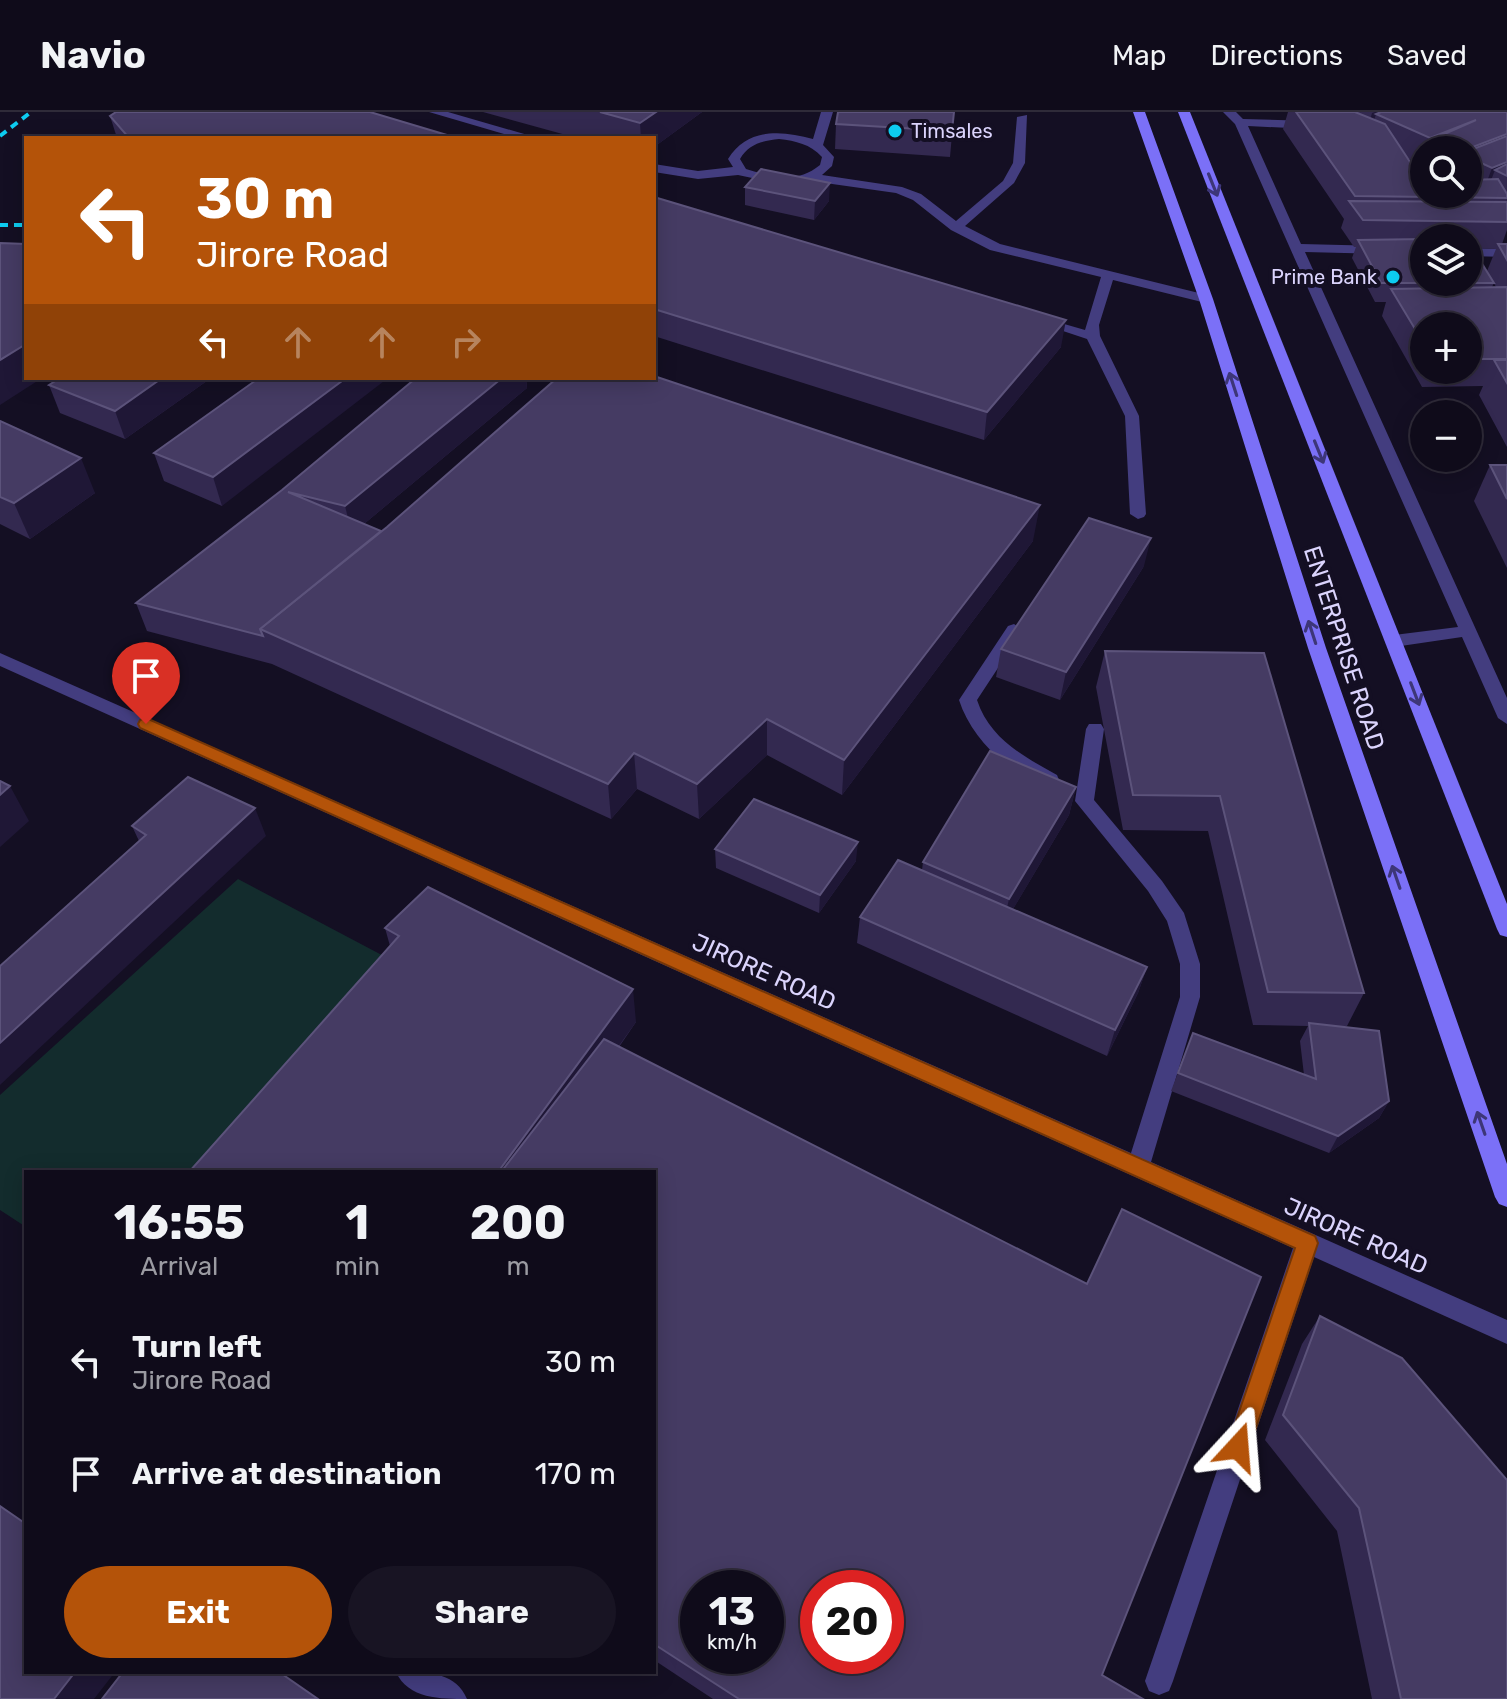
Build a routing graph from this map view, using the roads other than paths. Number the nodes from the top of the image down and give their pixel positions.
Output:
1 (435, 112) edge
2 (827, 112) edge
3 (1139, 112) edge
4 (1184, 112) edge
5 (1023, 117) dead end
6 (1234, 117) edge
7 (1325, 126) edge
8 (525, 136) edge
9 (817, 145) junction
10 (656, 168) edge
11 (741, 171) junction
12 (810, 177) junction
13 (956, 227) junction
14 (1296, 248) junction
15 (1410, 251) edge
16 (1482, 252) edge
17 (1507, 253) edge
18 (1108, 276) junction
19 (1206, 299) junction
20 (1019, 315) edge
21 (1093, 336) junction
22 (1138, 514) dead end
23 (1025, 614) edge
24 (1468, 631) junction
25 (1394, 641) junction
26 (0, 659) edge
27 (1507, 718) edge
28 (1095, 729) dead end
29 (1084, 801) junction
30 (1507, 929) edge
31 (1138, 1168) junction
32 (1507, 1197) edge
33 (1307, 1243) junction
34 (1507, 1332) edge
35 (413, 1674) edge
36 (1159, 1681) dead end
37 (453, 1699) edge

1 - 8 lane
2 - 9 lane
3 - 19 main road, ENTERPRISE ROAD
4 -> 25 main road, ENTERPRISE ROAD
5 - 13 lane
6 - 7 lane
6 - 14 lane
9 - 11 lane
9 - 12 lane
10 - 11 lane
11 - 12 lane
12 - 13 lane
13 - 18 lane
14 - 15 lane
14 - 24 lane
16 - 17 lane
18 - 19 lane
18 - 21 lane
32 -> 19 main road, ENTERPRISE ROAD
20 - 21 lane
21 - 22 lane
23 - 29 lane
24 - 25 lane
24 - 27 lane
25 -> 30 main road, ENTERPRISE ROAD
26 - 31 lane, JIRORE ROAD
28 - 29 lane
29 - 31 lane
31 - 33 lane, JIRORE ROAD
33 - 34 lane, JIRORE ROAD
33 - 36 lane
35 - 37 lane

